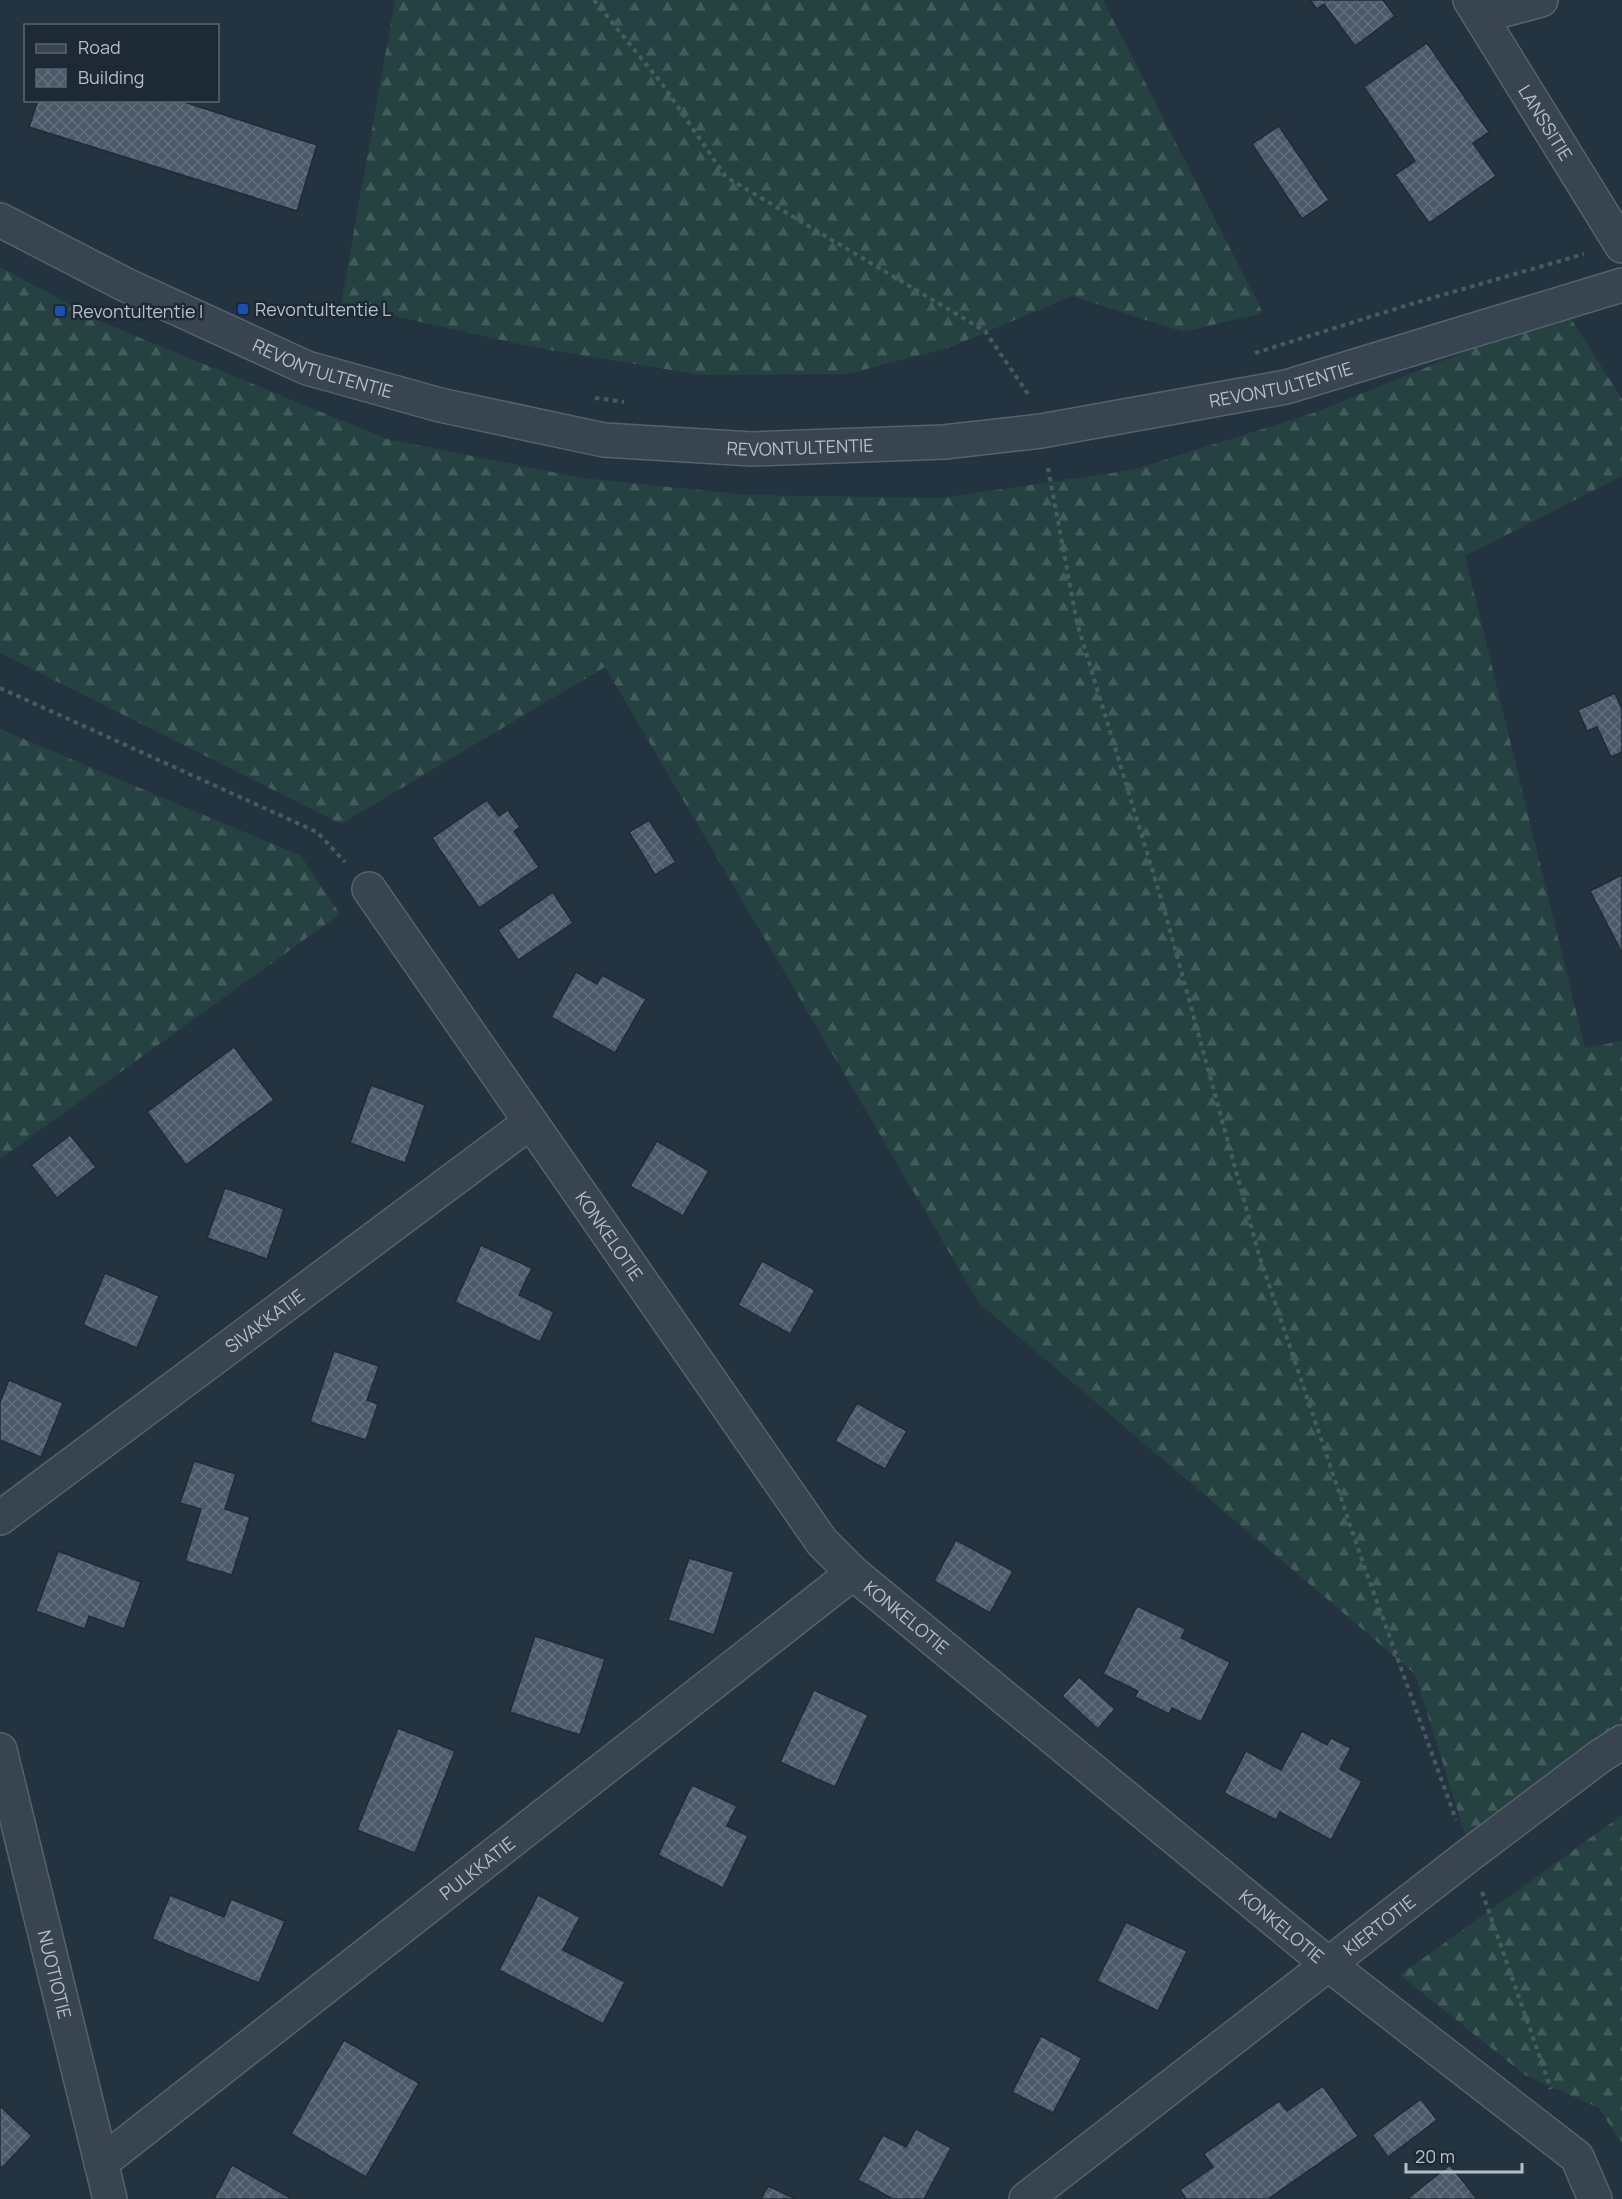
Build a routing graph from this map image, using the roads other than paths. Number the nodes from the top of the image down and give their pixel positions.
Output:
1 (1541, 0) edge
2 (1476, 8) edge
3 (0, 220) edge
4 (1621, 245) edge
5 (1622, 285) edge
6 (369, 889) road end
7 (529, 1123) junction
8 (0, 1518) edge
9 (853, 1573) junction
10 (1622, 1742) edge
11 (0, 1750) edge
12 (1328, 1964) junction
13 (101, 2163) junction
14 (110, 2199) edge
15 (1026, 2199) edge
16 (1595, 2199) edge

1 - 2 street
2 - 4 street, LANSSITIE
3 - 5 street, REVONTULTENTIE
6 - 7 street, KONKELOTIE
7 - 8 street, SIVAKKATIE
7 - 9 street, KONKELOTIE
9 - 12 street, KONKELOTIE
9 - 13 street, PULKKATIE
10 - 12 street, KIERTOTIE
11 - 13 street, NUOTIOTIE
12 - 15 street, KIERTOTIE
12 - 16 street, KONKELOTIE
13 - 14 street, NUOTIOTIE

